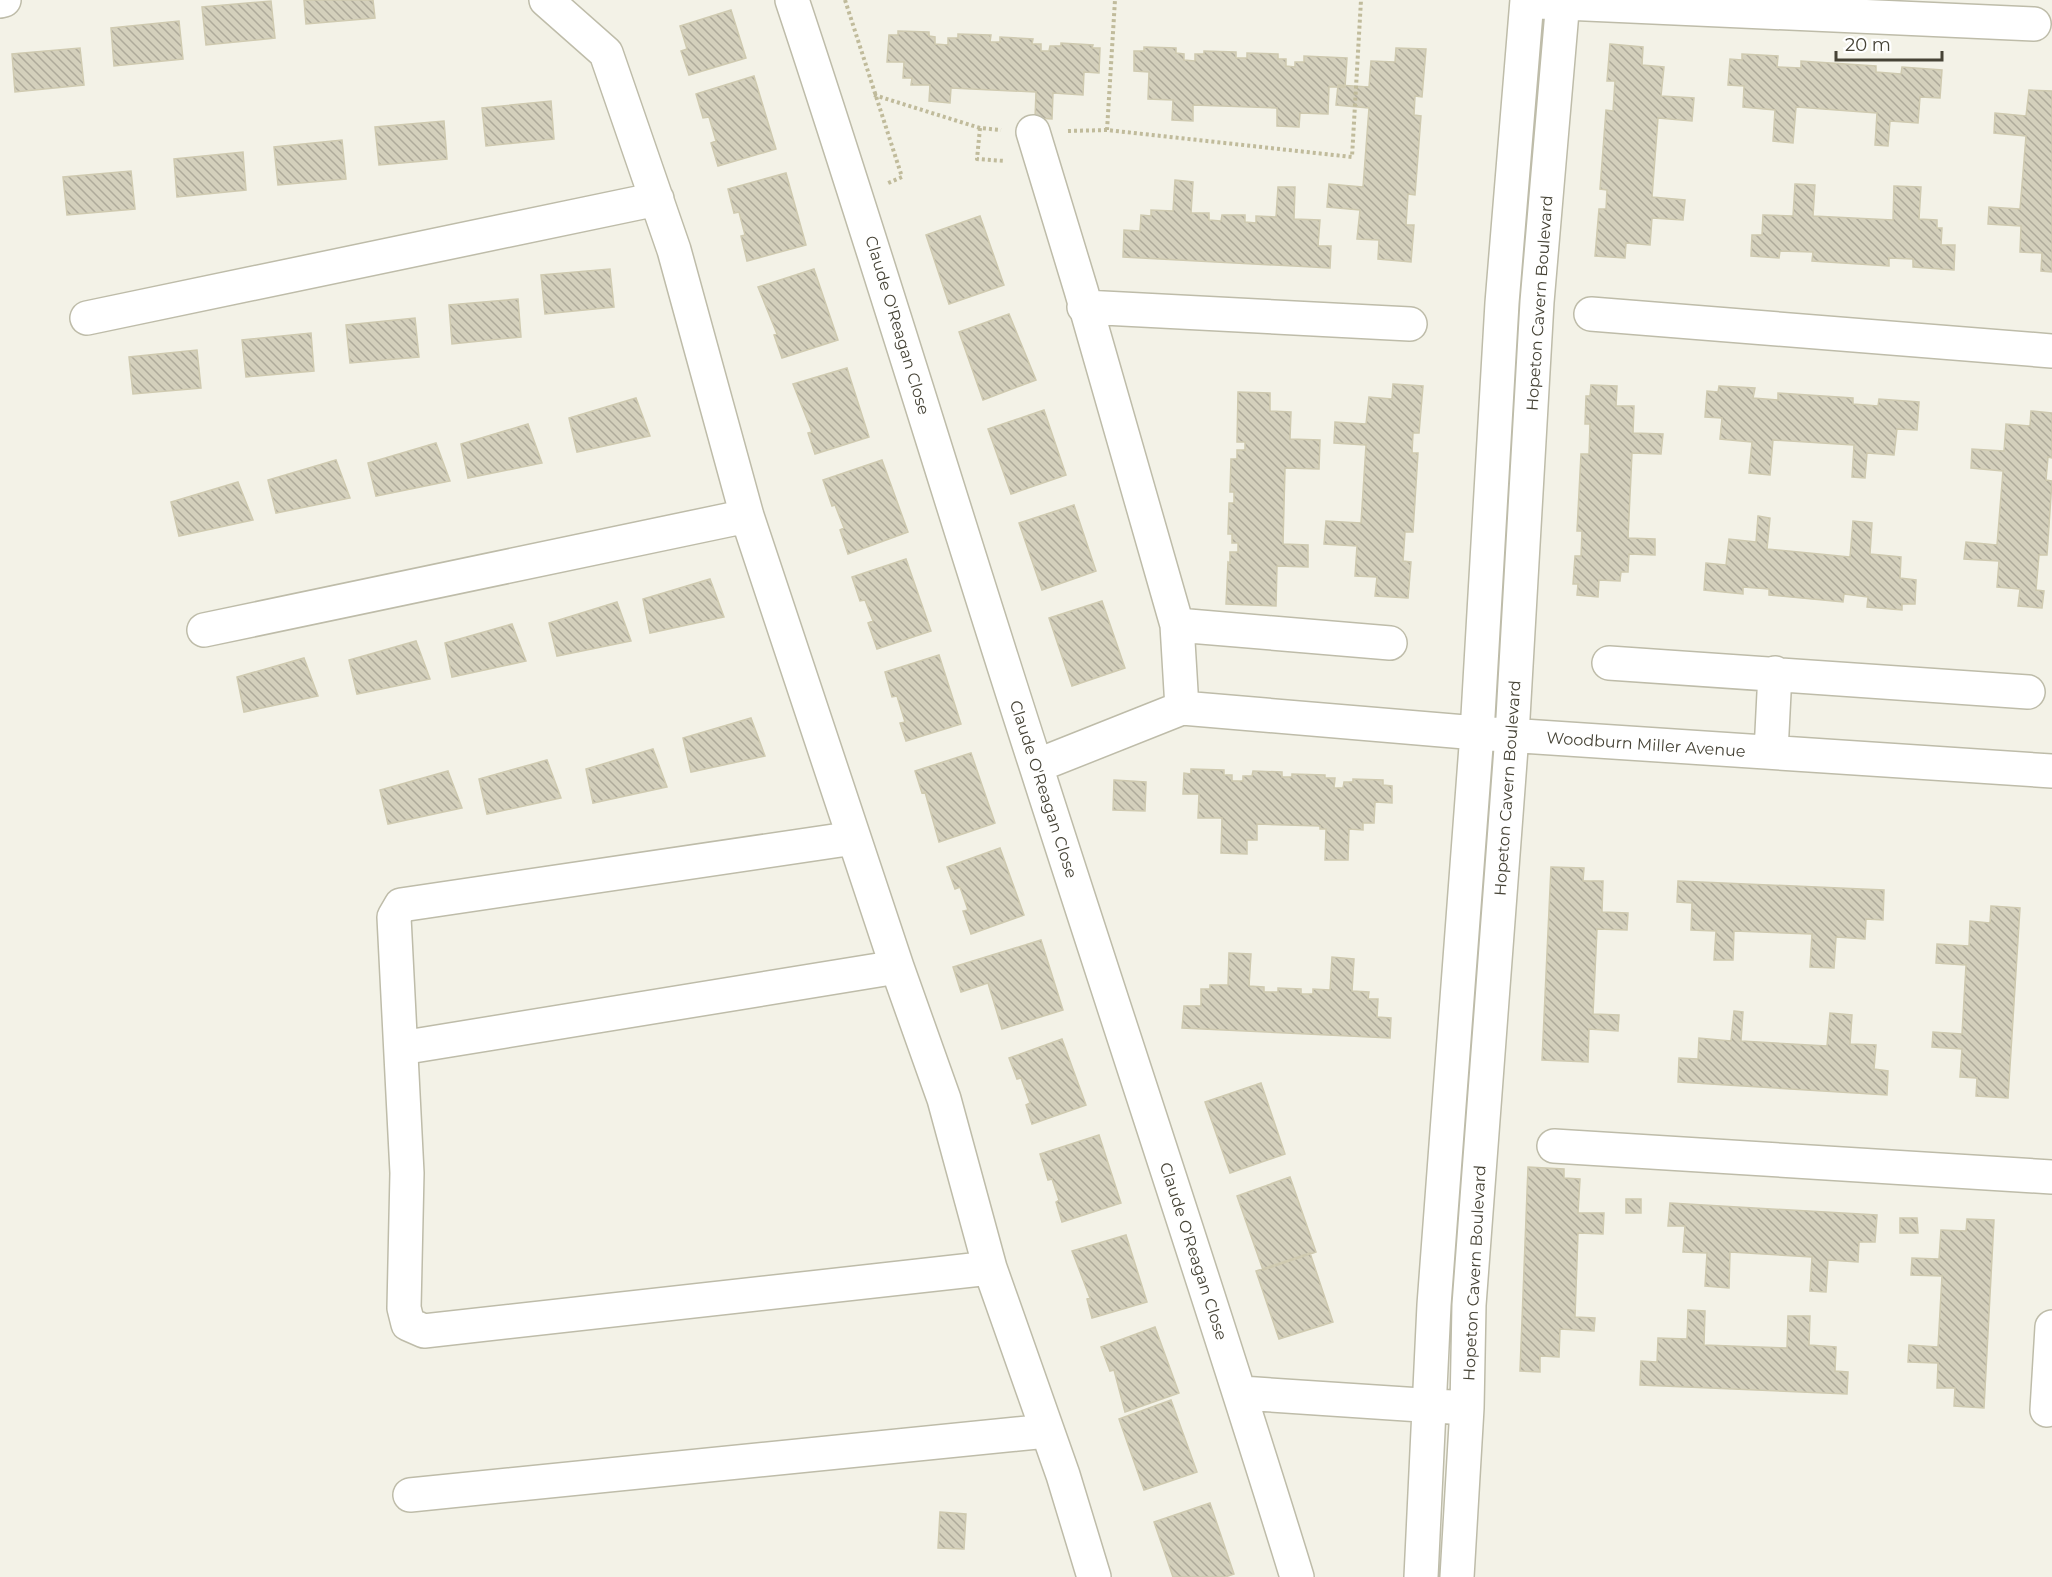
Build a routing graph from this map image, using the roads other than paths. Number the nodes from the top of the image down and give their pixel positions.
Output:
1 (546, 0) edge
2 (792, 0) edge
3 (1522, 0) edge
4 (1563, 1) edge
5 (2034, 24) dead end
6 (1033, 132) road end
7 (657, 199) junction
8 (1084, 306) junction
9 (1592, 314) dead end
10 (87, 318) dead end
11 (1410, 324) dead end
12 (2052, 351) edge
13 (747, 516) junction
14 (1177, 625) junction
15 (204, 630) dead end
16 (1390, 643) dead end
17 (1609, 663) dead end
18 (1775, 673) junction
19 (2028, 692) dead end
20 (1182, 708) junction
21 (1477, 733) junction
22 (1512, 735) junction
23 (1771, 752) junction
24 (1036, 766) junction
25 (2052, 771) edge
26 (854, 838) junction
27 (897, 968) junction
28 (400, 1048) junction
29 (1554, 1146) dead end
30 (2052, 1177) edge
31 (990, 1268) junction
32 (2052, 1327) edge
33 (1240, 1393) junction
34 (1431, 1406) junction
35 (1467, 1408) junction
36 (2047, 1410) dead end
37 (1047, 1431) junction
38 (410, 1495) dead end
39 (1094, 1577) edge
40 (1297, 1577) edge
41 (1420, 1577) edge
42 (1457, 1577) edge

1 - 7 street
2 - 24 street, Claude O'Reagan Close
3 - 4 street
3 - 21 street, Hopeton Cavern Boulevard
4 - 5 street
4 - 22 street, Hopeton Cavern Boulevard
6 - 8 street
7 - 10 street
7 - 13 street
8 - 11 street
8 - 14 street
9 - 12 street
13 - 15 street
13 - 26 street
14 - 16 street
14 - 20 street
17 - 18 street
18 - 19 street
18 - 23 street
20 - 21 street, Woodburn Miller Avenue
20 - 24 street, Woodburn Miller Avenue
21 - 22 street, Woodburn Miller Avenue
21 - 34 street, Hopeton Cavern Boulevard
22 - 23 street, Woodburn Miller Avenue
22 - 35 street, Hopeton Cavern Boulevard
23 - 25 street, Woodburn Miller Avenue
24 - 33 street, Claude O'Reagan Close
26 - 27 street
26 - 28 street
27 - 28 street
27 - 31 street
28 - 31 street
29 - 30 street
31 - 37 street
32 - 36 street
33 - 34 street
33 - 40 street, Claude O'Reagan Close
34 - 35 street
34 - 41 street, Hopeton Cavern Boulevard
35 - 42 street, Hopeton Cavern Boulevard
37 - 38 street
37 - 39 street

